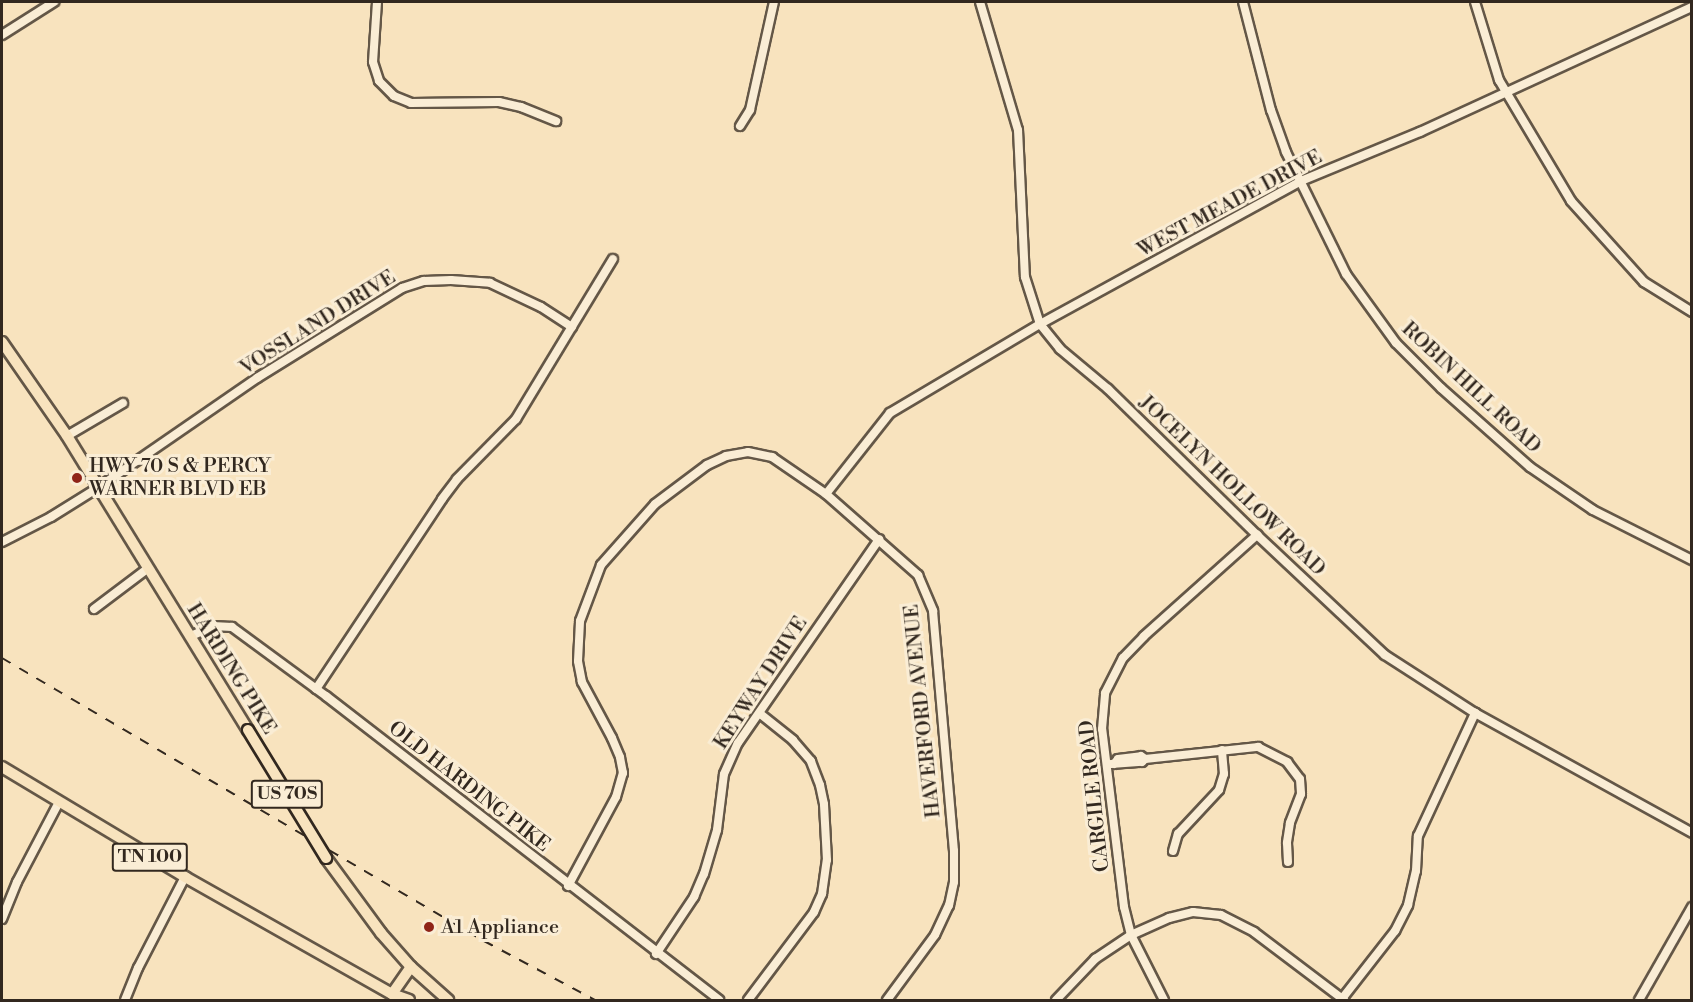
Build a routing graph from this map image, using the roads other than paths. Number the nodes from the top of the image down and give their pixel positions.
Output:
1 (54, 2) edge
2 (377, 2) edge
3 (774, 2) edge
4 (980, 2) edge
5 (1243, 2) edge
6 (1475, 2) edge
7 (1692, 7) edge
8 (2, 35) edge
9 (1508, 93) junction
10 (556, 121) dead end
11 (740, 126) dead end
12 (1301, 181) junction
13 (613, 259) dead end
14 (1692, 312) edge
15 (1040, 324) junction
16 (572, 327) junction
17 (2, 342) edge
18 (123, 403) dead end
19 (67, 436) junction
20 (99, 487) junction
21 (826, 494) junction
22 (1257, 535) junction
23 (879, 539) junction
24 (2, 542) edge
25 (1692, 560) edge
26 (147, 569) junction
27 (94, 609) dead end
28 (191, 636) junction
29 (316, 689) junction
30 (759, 713) junction
31 (1475, 713) junction
32 (1222, 750) junction
33 (1109, 764) junction
34 (2, 767) edge
35 (59, 802) junction
36 (1692, 833) edge
37 (1173, 850) dead end
38 (1288, 862) dead end
39 (185, 878) junction
40 (568, 886) junction
41 (1692, 907) edge
42 (2, 919) edge
43 (1131, 935) junction
44 (656, 954) junction
45 (411, 967) junction
46 (390, 997) edge
47 (125, 1000) edge
48 (409, 1000) edge
49 (448, 1000) edge
50 (719, 1000) edge
51 (748, 1000) edge
52 (887, 1000) edge
53 (1056, 1000) edge
54 (1164, 1000) edge
55 (1342, 1000) edge
56 (1639, 1000) edge

1 - 8 street
2 - 10 street
3 - 11 street
4 - 15 street, JOCELYN HOLLOW ROAD
5 - 12 street, ROBIN HILL ROAD
6 - 9 street
7 - 9 street, WEST MEADE DRIVE
9 - 12 street, WEST MEADE DRIVE
9 - 14 street
12 - 15 street, WEST MEADE DRIVE
12 - 25 street, ROBIN HILL ROAD
13 - 16 street
15 - 21 street, WEST MEADE DRIVE
15 - 22 street, JOCELYN HOLLOW ROAD
16 - 20 street, VOSSLAND DRIVE
16 - 29 street
17 - 19 main road, HARDING PIKE / US 70S
18 - 19 street
19 - 20 main road, HARDING PIKE / US 70S
20 - 24 street, VOSSLAND DRIVE
20 - 26 main road, HARDING PIKE / US 70S
21 - 23 street, HAVERFORD AVENUE
21 - 40 street, HAVERFORD AVENUE
22 - 31 street, JOCELYN HOLLOW ROAD
22 - 33 street, CARGILE ROAD
23 - 30 street, KEYWAY DRIVE
23 - 52 street, HAVERFORD AVENUE
26 - 27 street
26 - 28 main road, HARDING PIKE / US 70S
28 - 29 street, OLD HARDING PIKE
28 - 45 main road, HARDING PIKE / US 70S, bridge
29 - 40 street, OLD HARDING PIKE
30 - 44 street, KEYWAY DRIVE
30 - 51 street
31 - 36 street, JOCELYN HOLLOW ROAD
31 - 55 street
32 - 33 street
32 - 37 street
32 - 38 street
33 - 43 street, CARGILE ROAD
34 - 35 main road, TN 100
35 - 39 main road, TN 100
35 - 42 street
39 - 46 main road, TN 100
39 - 47 street
40 - 44 street, OLD HARDING PIKE
41 - 56 street
43 - 53 street
43 - 54 street, CARGILE ROAD
43 - 55 street
44 - 50 street, OLD HARDING PIKE
45 - 46 main road
45 - 49 main road, HARDING PIKE / US 70S
46 - 48 main road, TN 100

